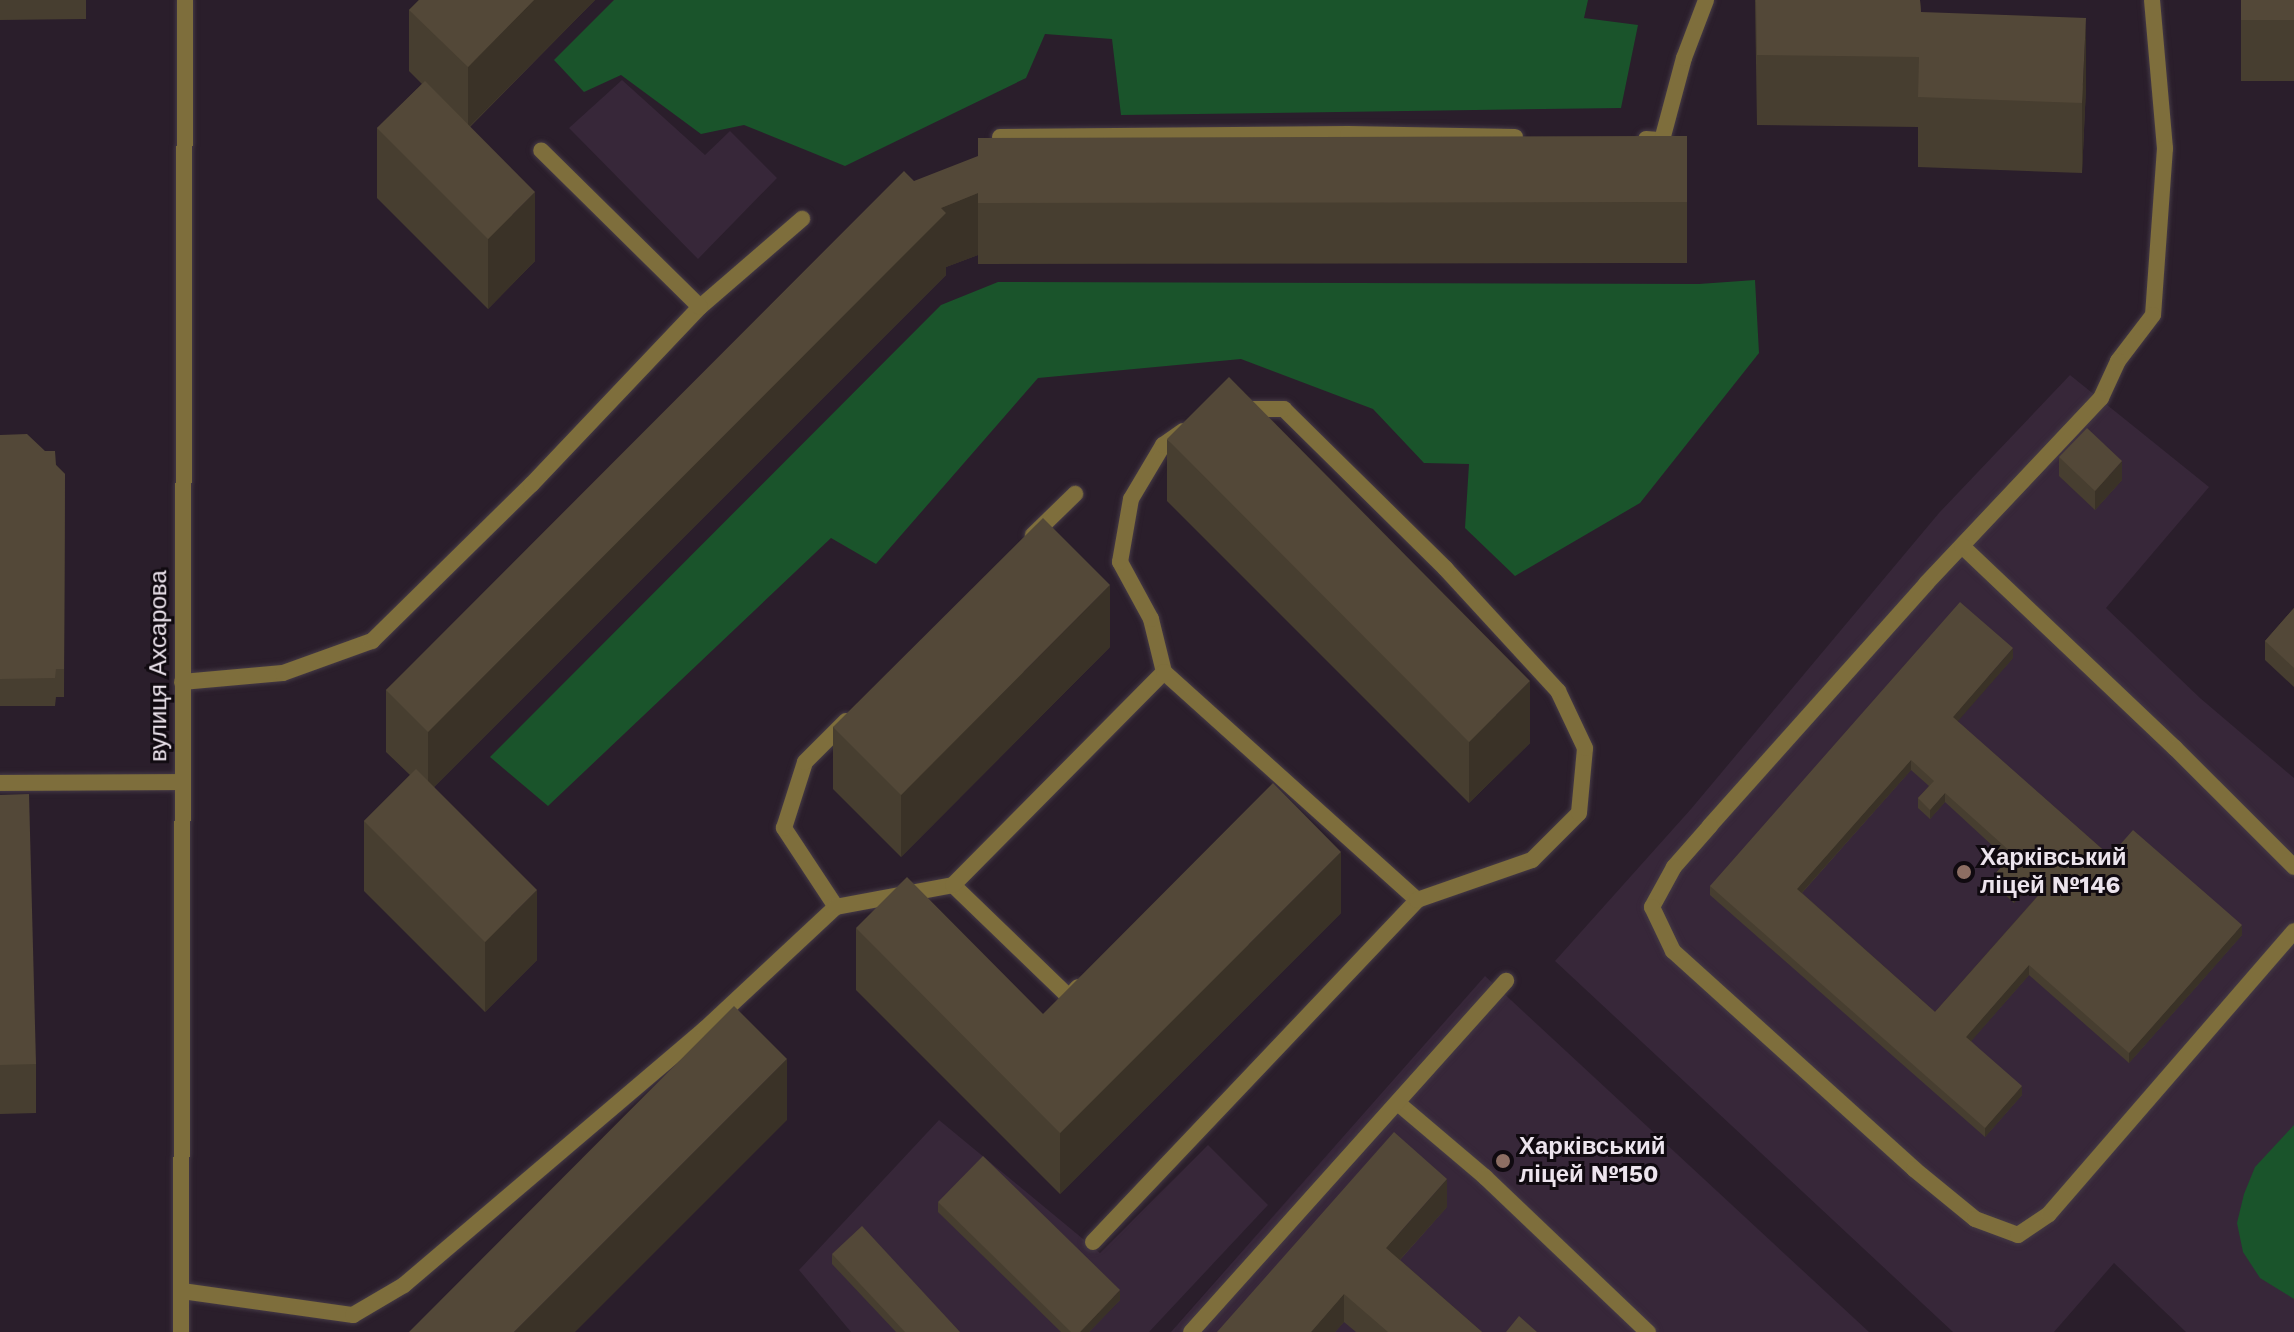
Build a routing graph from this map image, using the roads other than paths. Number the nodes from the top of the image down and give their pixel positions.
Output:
1 (185, 0) edge
2 (1706, 0) edge
3 (2152, 0) edge
4 (1000, 137) edge
5 (1536, 138) edge
6 (1630, 139) edge
7 (541, 150) dead end
8 (802, 219) dead end
9 (700, 307) junction
10 (1216, 409) edge
11 (1195, 424) edge
12 (1075, 494) dead end
13 (1962, 546) junction
14 (1018, 550) edge
15 (1164, 672) junction
16 (182, 682) junction
17 (861, 706) edge
18 (183, 782) junction
19 (0, 783) edge
20 (2294, 867) edge
21 (953, 885) junction
22 (1417, 900) junction
23 (836, 907) junction
24 (2294, 931) edge
25 (1090, 975) edge
26 (1506, 981) dead end
27 (1399, 1104) junction
28 (1093, 1242) dead end
29 (182, 1291) junction
30 (181, 1332) edge
31 (1191, 1332) edge
32 (1648, 1332) edge

1 - 16 street, вулиця Ахсарова
2 - 6 street
3 - 13 street
4 - 5 street
7 - 9 street
8 - 9 street
9 - 16 street
10 - 22 street
11 - 15 street
12 - 14 street
13 - 20 street
13 - 24 street
15 - 21 street
15 - 22 street
16 - 18 street, вулиця Ахсарова
17 - 23 street
18 - 19 street
18 - 29 street, вулиця Ахсарова
21 - 23 street
21 - 25 street
22 - 28 street
23 - 29 street
26 - 27 street
27 - 31 street
27 - 32 street
29 - 30 street, вулиця Ахсарова

